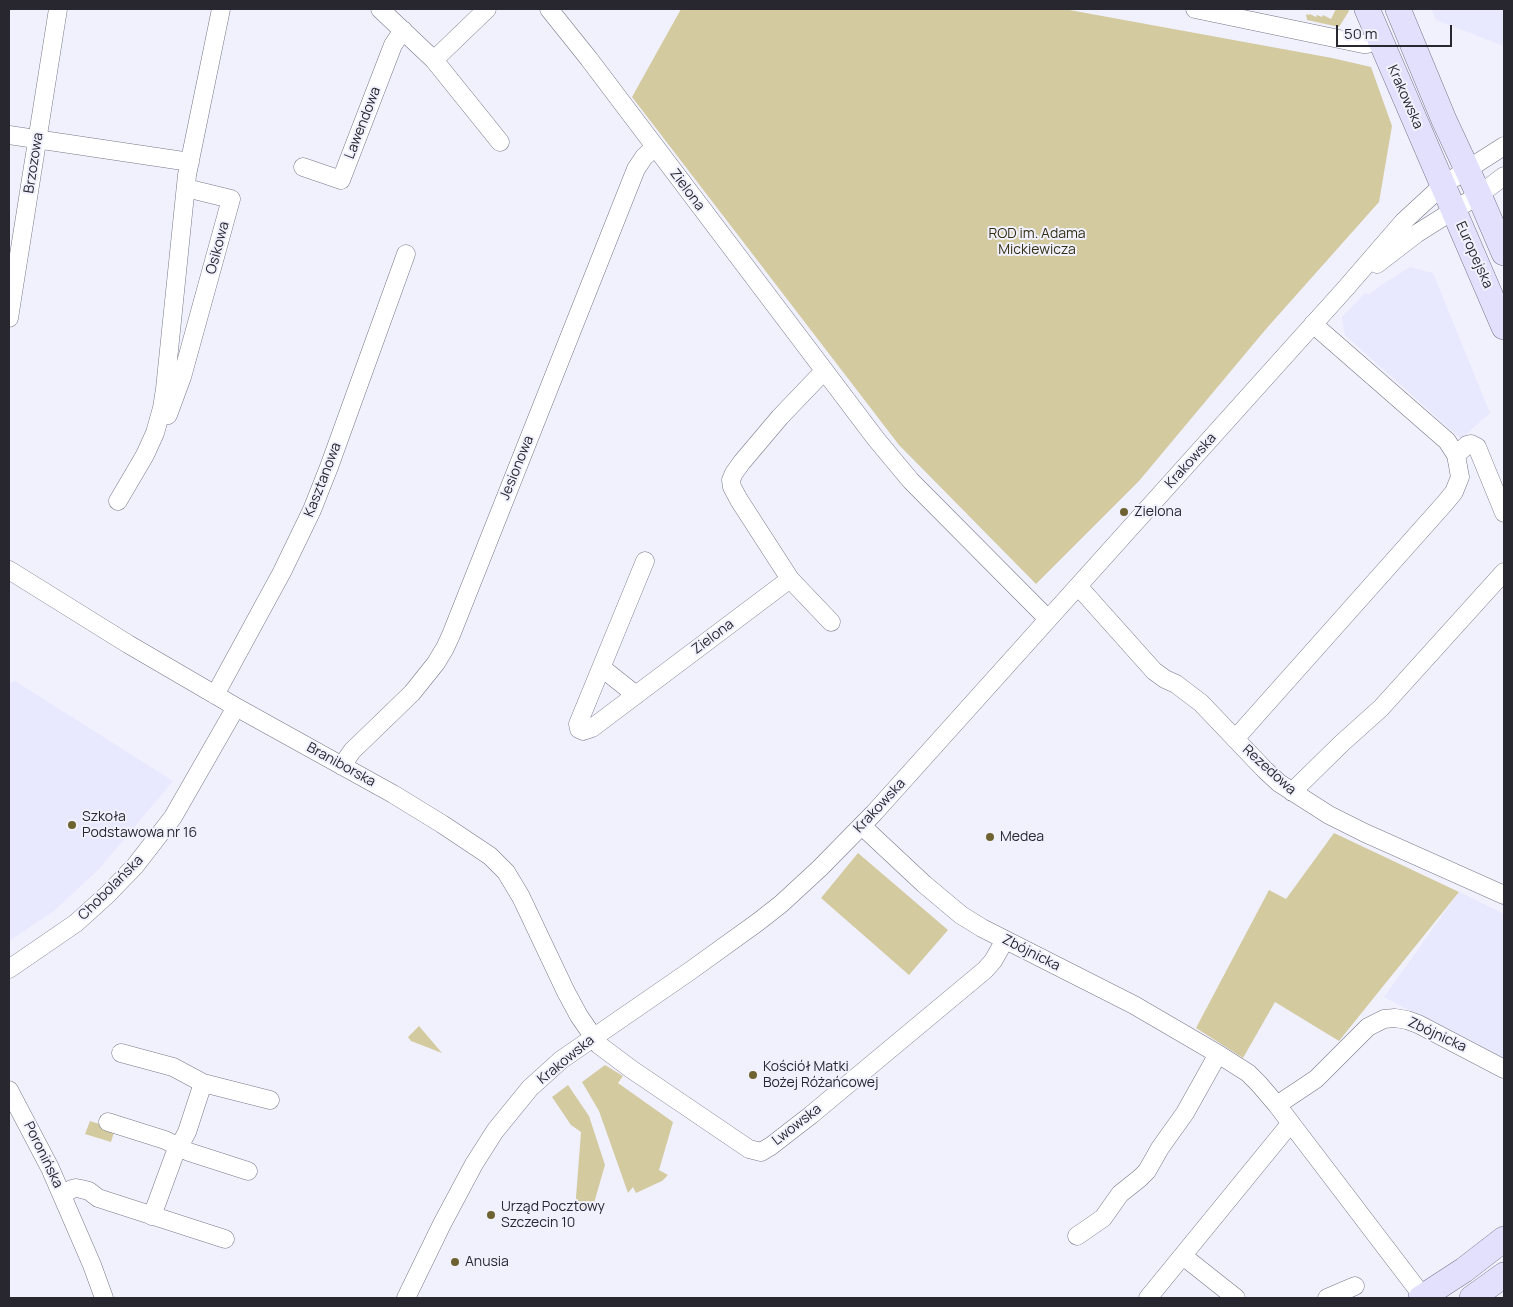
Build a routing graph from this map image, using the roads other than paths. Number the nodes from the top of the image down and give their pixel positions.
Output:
1 (58, 9) edge
2 (221, 9) edge
3 (380, 9) edge
4 (487, 9) edge
5 (550, 9) edge
6 (1196, 9) edge
7 (1367, 9) edge
8 (1398, 9) edge
9 (403, 30) junction
10 (1380, 39) junction
11 (434, 60) junction
12 (9, 134) edge
13 (38, 138) junction
14 (500, 142) dead end
15 (1504, 146) edge
16 (655, 147) junction
17 (190, 162) junction
18 (303, 167) dead end
19 (1467, 169) junction
20 (1504, 176) edge
21 (1443, 185) junction
22 (186, 188) junction
23 (1480, 195) junction
24 (1454, 210) junction
25 (1504, 253) edge
26 (406, 254) dead end
27 (1345, 290) junction
28 (9, 318) edge
29 (1313, 324) junction
30 (1504, 327) edge
31 (170, 336) junction
32 (192, 342) junction
33 (824, 371) junction
34 (146, 455) junction
35 (1456, 455) junction
36 (118, 502) dead end
37 (1504, 513) edge
38 (645, 561) dead end
39 (9, 570) edge
40 (1504, 572) edge
41 (790, 579) junction
42 (1078, 586) junction
43 (1048, 619) junction
44 (831, 622) dead end
45 (602, 668) junction
46 (215, 695) junction
47 (636, 695) junction
48 (236, 707) junction
49 (1235, 739) junction
50 (342, 766) junction
51 (1292, 792) junction
52 (862, 826) junction
53 (1504, 895) edge
54 (1005, 940) junction
55 (9, 969) edge
56 (593, 1037) junction
57 (121, 1053) dead end
58 (1218, 1054) junction
59 (1504, 1069) edge
60 (203, 1083) junction
61 (9, 1090) edge
62 (270, 1100) dead end
63 (1277, 1106) junction
64 (108, 1122) dead end
65 (1290, 1124) junction
66 (179, 1148) junction
67 (248, 1171) dead end
68 (62, 1195) junction
69 (152, 1216) junction
70 (1077, 1236) dead end
71 (1504, 1238) edge
72 (225, 1239) dead end
73 (1183, 1256) junction
74 (1504, 1275) edge
75 (1355, 1286) dead end
76 (104, 1298) edge
77 (406, 1298) edge
78 (1148, 1298) edge
79 (1236, 1298) edge
80 (1327, 1298) edge
81 (1423, 1298) edge
82 (1472, 1298) edge

1 - 13 street, Brzozowa
2 - 17 street, Osikowa
3 - 9 street
4 - 11 street
5 - 16 street, Zielona
6 - 10 street
7 - 10 main road, Krakowska
8 - 19 main road, Krakowska
9 - 11 street
9 - 18 street, Lawendowa
10 - 21 main road, Krakowska
11 - 14 street
12 - 13 street
13 - 17 street
13 - 28 street, Brzozowa
15 - 19 street
16 - 33 street, Zielona
16 - 50 street, Jesionowa
17 - 22 street, Osikowa
19 - 21 street, Krakowska
19 - 23 main road, Krakowska
20 - 23 street
21 - 24 main road, Krakowska
21 - 27 street, Krakowska
22 - 31 street, Osikowa
22 - 32 street, Osikowa
23 - 24 street, Krakowska
23 - 25 main road, Europejska
24 - 27 street, Krakowska
24 - 30 main road, Europejska
26 - 46 street, Kasztanowa
27 - 29 street, Krakowska
29 - 35 street
29 - 42 street, Krakowska
31 - 32 street
31 - 34 street, Osikowa
32 - 34 street, Osikowa
33 - 41 street
33 - 43 street, Zielona
34 - 36 street, Osikowa
35 - 37 street
35 - 49 street
38 - 45 street, Zielona
39 - 46 street, Braniborska
40 - 51 street
41 - 44 street
41 - 47 street, Zielona
42 - 43 street, Krakowska
42 - 49 street, Rezedowa
43 - 52 street, Krakowska
45 - 47 street
45 - 47 street, Zielona
46 - 48 street, Braniborska
48 - 50 street, Braniborska
48 - 55 street, Chobolańska
49 - 51 street, Rezedowa
50 - 56 street, Braniborska
51 - 53 street, Rezedowa
52 - 54 street, Zbójnicka
52 - 56 street, Krakowska
54 - 56 street, Lwowska
54 - 58 street, Zbójnicka
56 - 77 street, Krakowska
57 - 60 street
58 - 63 street, Zbójnicka
58 - 70 street
59 - 63 street, Zbójnicka
60 - 62 street
60 - 66 street
61 - 68 street, Poronińska
63 - 65 street, Zbójnicka
64 - 66 street
65 - 73 street
65 - 81 street, Zbójnicka
66 - 67 street
66 - 69 street
68 - 69 street, Poronińska
68 - 76 street, Poronińska
69 - 72 street, Poronińska
71 - 81 main road
73 - 78 street
73 - 79 street
74 - 82 main road
75 - 80 street

